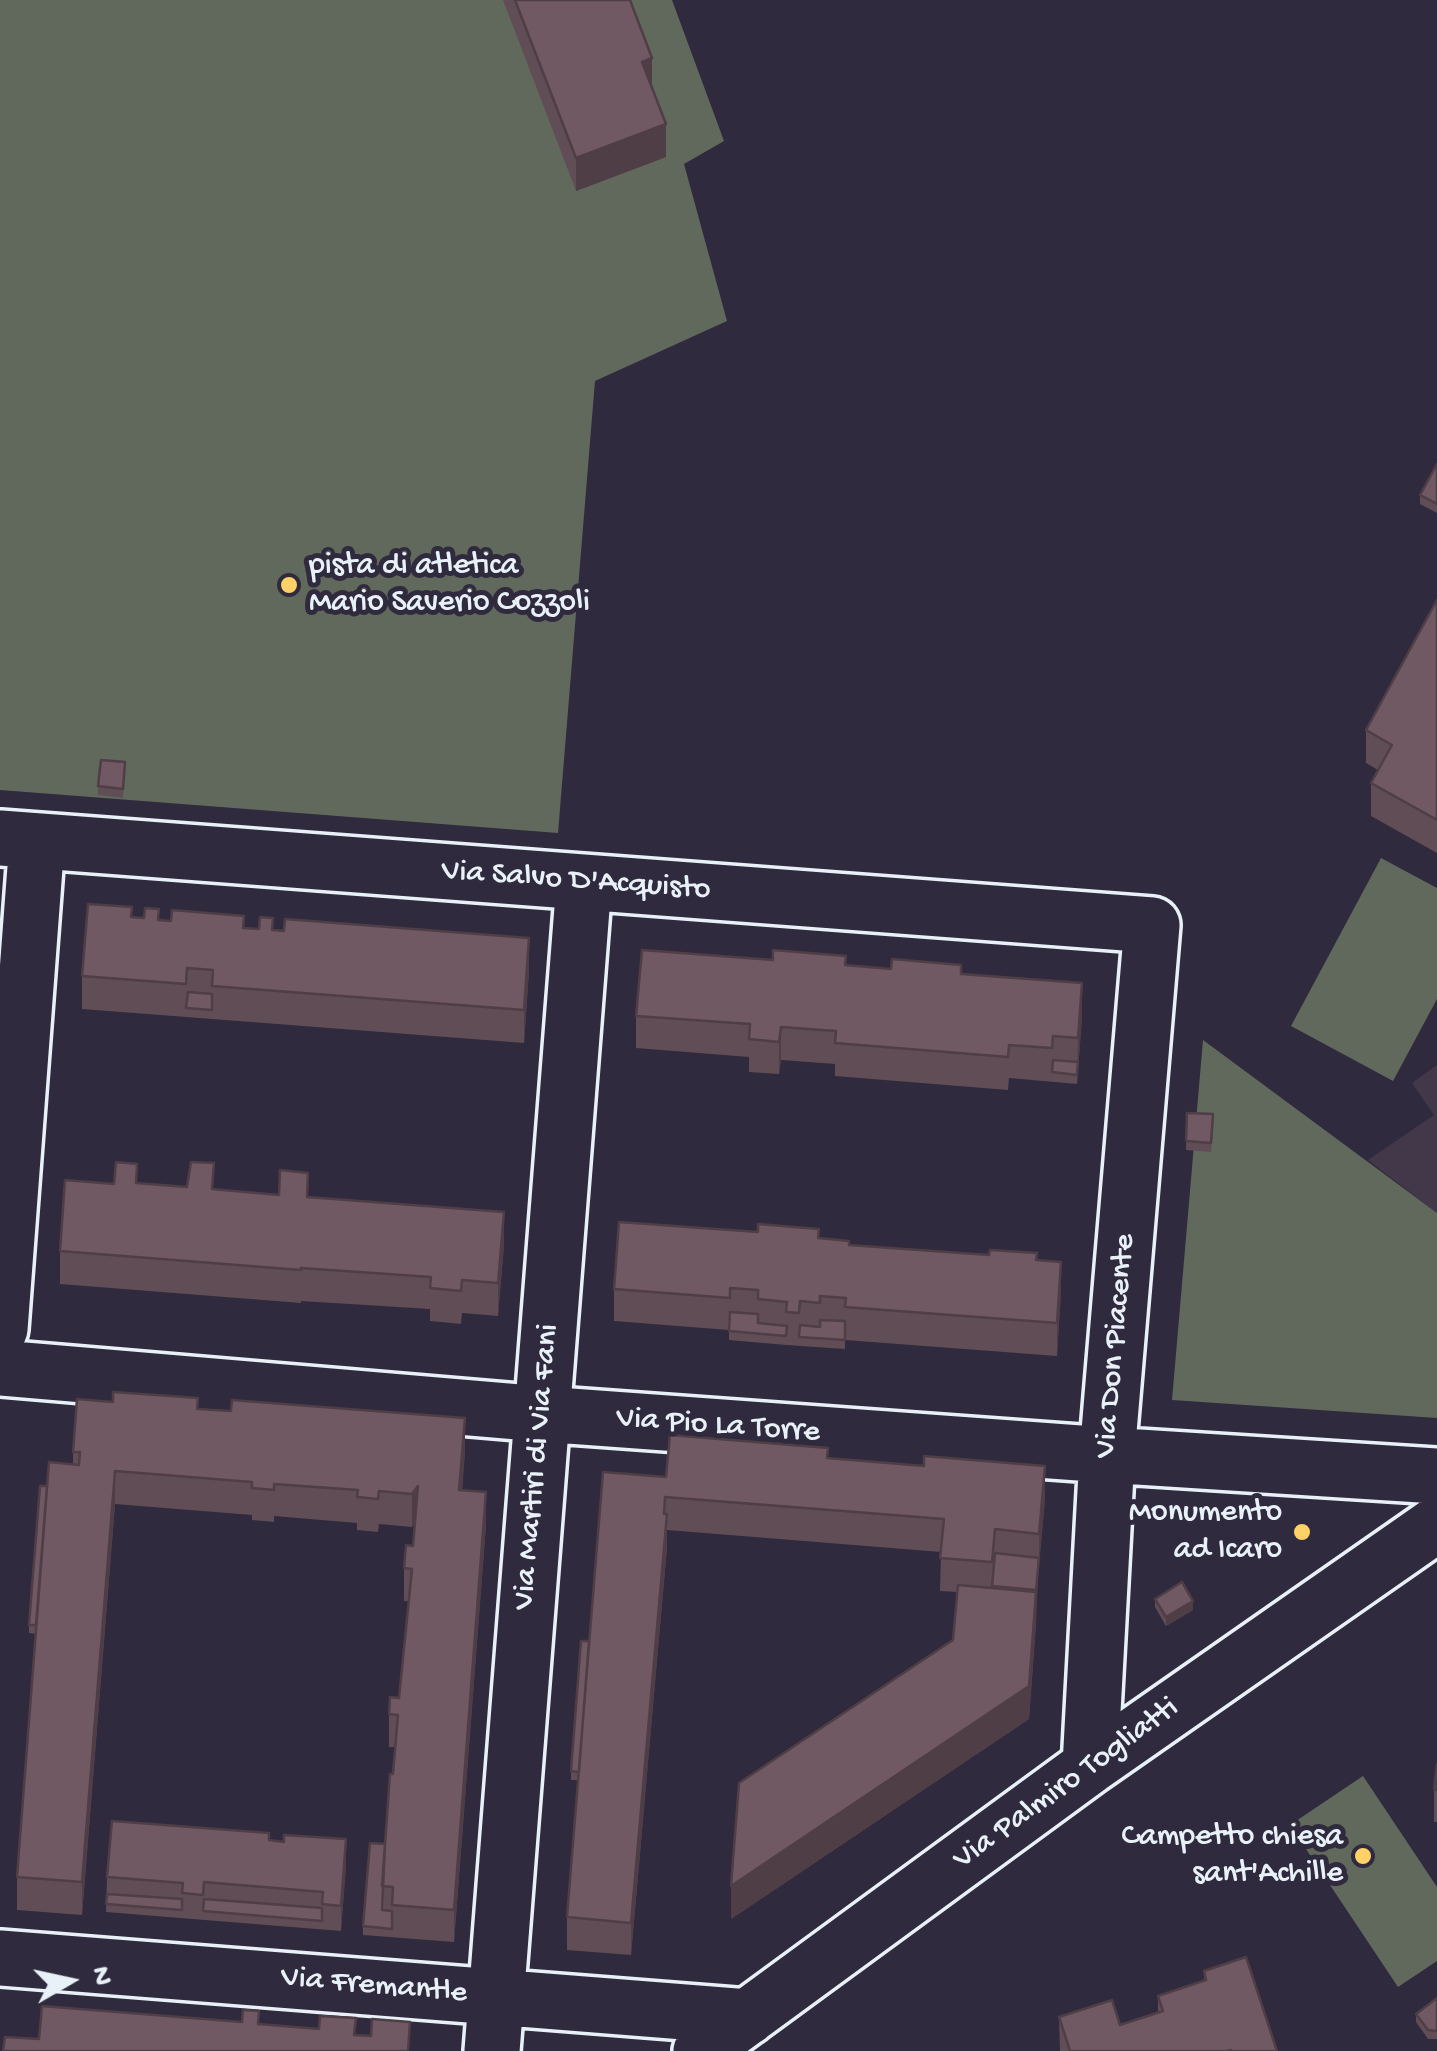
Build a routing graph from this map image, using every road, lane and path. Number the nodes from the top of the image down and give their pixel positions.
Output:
1 (18, 840) edge
2 (584, 882) junction
3 (1152, 926) joint
4 (0, 1329) edge
5 (0, 1368) edge
6 (542, 1414) junction
7 (1107, 1455) junction
8 (1437, 1476) edge
9 (1437, 1524) edge
10 (1090, 1766) junction
11 (0, 1958) edge
12 (496, 1997) junction
13 (748, 2017) junction
14 (492, 2051) edge
15 (700, 2051) edge

1 - 2 street, Via Salvo D'Acquisto
1 - 4 street
2 - 3 street, Via Salvo D'Acquisto
2 - 6 street, Via Martiri di Via Fani
3 - 7 street, Via Don Piacente
5 - 6 street, Via Pio La Torre
6 - 7 street, Via Pio La Torre
6 - 12 street, Via Martiri di Via Fani
7 - 8 street, Via Pio La Torre
7 - 10 street, Via Don Piacente
9 - 10 street, Via Palmiro Togliatti
10 - 13 street, Via Palmiro Togliatti
11 - 12 street, Via Fremantle
12 - 13 street, Via Fremantle
12 - 14 street, Via Martiri di Via Fani
13 - 15 street, Via Palmiro Togliatti

